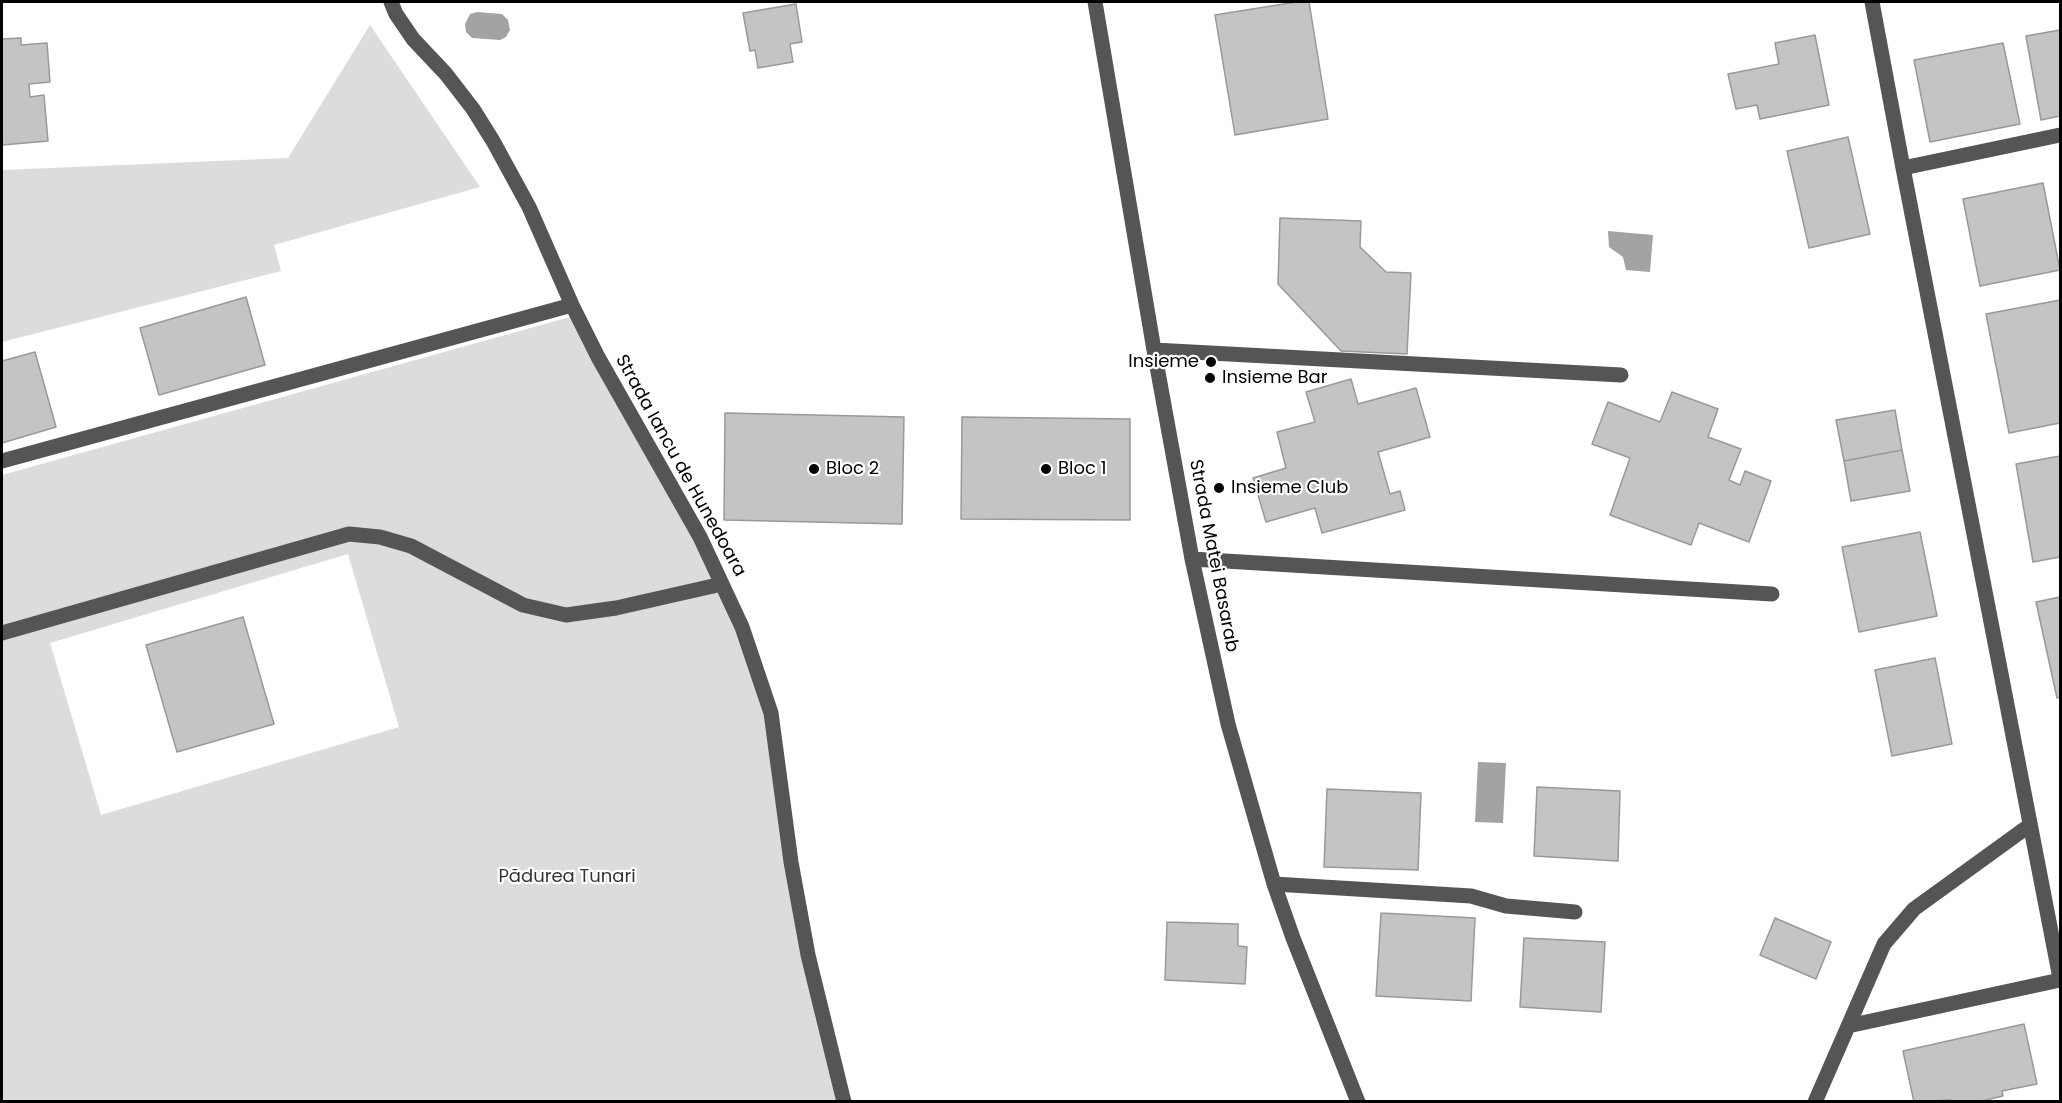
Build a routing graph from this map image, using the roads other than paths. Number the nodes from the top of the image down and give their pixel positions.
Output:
1 (391, 2) edge
2 (1095, 2) edge
3 (1872, 2) edge
4 (2061, 135) edge
5 (1903, 168) junction
6 (572, 305) junction
7 (1154, 350) junction
8 (1621, 375) dead end
9 (2, 461) edge
10 (1192, 559) junction
11 (722, 584) junction
12 (1772, 594) dead end
13 (2, 633) edge
14 (2030, 825) junction
15 (1274, 884) junction
16 (1575, 912) dead end
17 (2061, 979) edge
18 (1848, 1026) junction
19 (844, 1101) edge
20 (1359, 1101) edge
21 (1815, 1101) edge

1 - 6 street, Strada Iancu de Hunedoara
2 - 7 street, Strada Matei Basarab
3 - 5 street
4 - 5 street
5 - 14 street
6 - 9 street
6 - 11 street, Strada Iancu de Hunedoara
7 - 8 street
7 - 10 street, Strada Matei Basarab
10 - 12 street
10 - 15 street, Strada Matei Basarab
11 - 13 street
11 - 19 street, Strada Iancu de Hunedoara
14 - 17 street
14 - 18 street
15 - 16 street
15 - 20 street, Strada Matei Basarab
17 - 18 street
18 - 21 street

